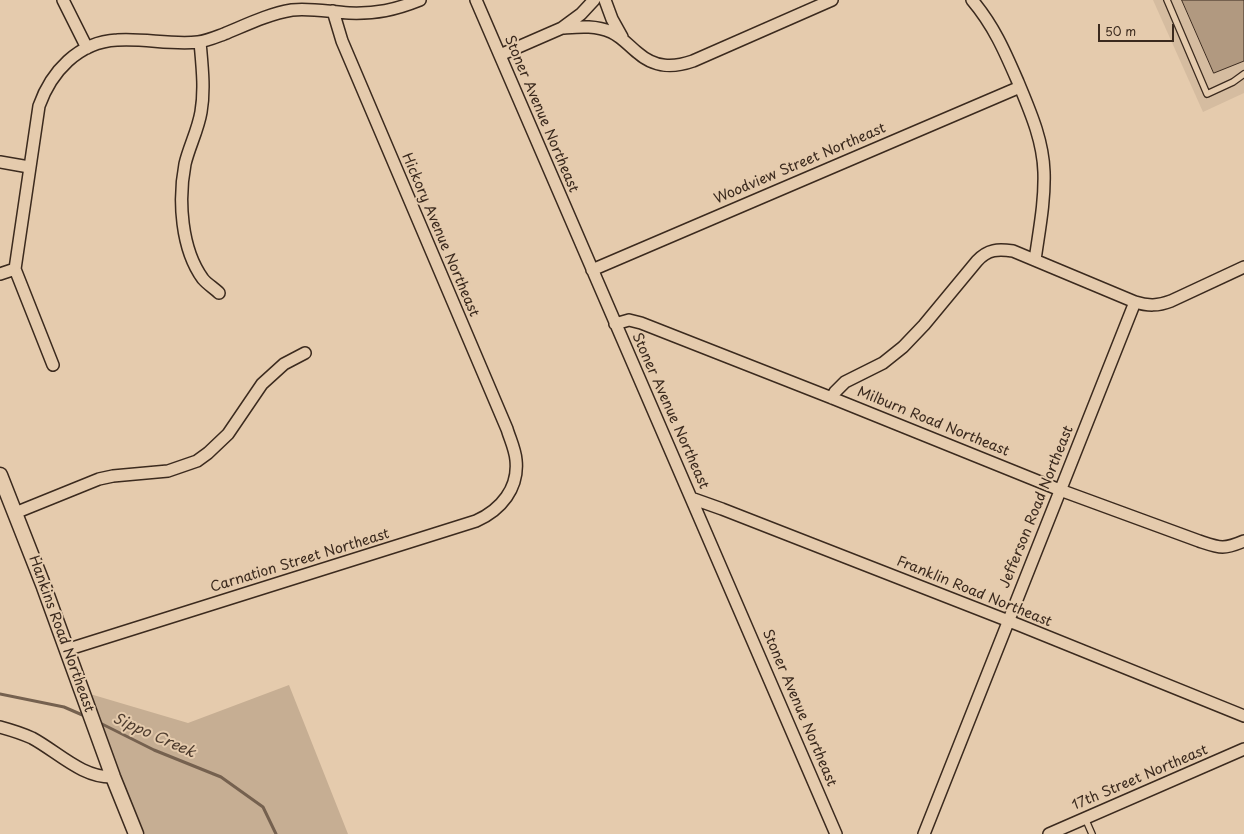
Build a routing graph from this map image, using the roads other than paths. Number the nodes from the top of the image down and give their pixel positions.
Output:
1 (63, 0) edge
2 (420, 0) edge
3 (476, 0) edge
4 (594, 0) edge
5 (605, 0) edge
6 (832, 0) edge
7 (972, 0) edge
8 (1167, 0) edge
9 (333, 12) junction
10 (562, 28) junction
11 (623, 40) junction
12 (200, 42) junction
13 (87, 48) junction
14 (500, 55) junction
15 (1244, 74) edge
16 (1020, 87) junction
17 (0, 162) edge
18 (29, 167) junction
19 (1035, 260) junction
20 (1244, 267) edge
21 (15, 270) junction
22 (592, 270) junction
23 (0, 274) edge
24 (219, 293) dead end
25 (1135, 302) junction
26 (615, 324) junction
27 (305, 352) dead end
28 (53, 365) dead end
29 (832, 398) junction
30 (516, 470) joint
31 (0, 475) edge
32 (1060, 490) junction
33 (691, 498) junction
34 (15, 513) junction
35 (1243, 544) edge
36 (1008, 621) junction
37 (66, 650) junction
38 (1244, 716) edge
39 (0, 727) edge
40 (1244, 749) edge
41 (114, 777) junction
42 (1085, 818) junction
43 (136, 834) edge
44 (836, 834) edge
45 (924, 834) edge
46 (1048, 834) edge
47 (1092, 834) edge

1 - 13 street
2 - 9 street
3 - 14 street, Stoner Avenue Northeast
4 - 10 street
5 - 11 street
6 - 11 street
7 - 16 street
8 - 15 lane
9 - 12 street
9 - 30 street, Hickory Avenue Northeast
10 - 11 street
10 - 14 street
12 - 13 street
12 - 24 street
13 - 18 street
14 - 22 street, Stoner Avenue Northeast
16 - 19 street
16 - 22 street, Woodview Street Northeast
17 - 18 street
18 - 21 street
19 - 25 street
19 - 29 street
20 - 25 street
21 - 23 street
21 - 28 street
22 - 26 street, Stoner Avenue Northeast
25 - 32 street, Jefferson Road Northeast
26 - 29 street, Milburn Road Northeast
26 - 33 street, Stoner Avenue Northeast
27 - 34 street
29 - 32 street, Milburn Road Northeast
30 - 37 street, Carnation Street Northeast
31 - 34 street, Hankins Road Northeast
32 - 35 street, Milburn Road Northeast
32 - 36 street, Jefferson Road Northeast
33 - 36 street, Franklin Road Northeast
33 - 44 street, Stoner Avenue Northeast
34 - 37 street, Hankins Road Northeast
36 - 38 street, Franklin Road Northeast
36 - 45 street, Jefferson Road Northeast
37 - 41 street, Hankins Road Northeast
39 - 41 street
40 - 42 street, 17th Street Northeast
41 - 43 street, Hankins Road Northeast
42 - 46 street, 17th Street Northeast
42 - 47 lane

